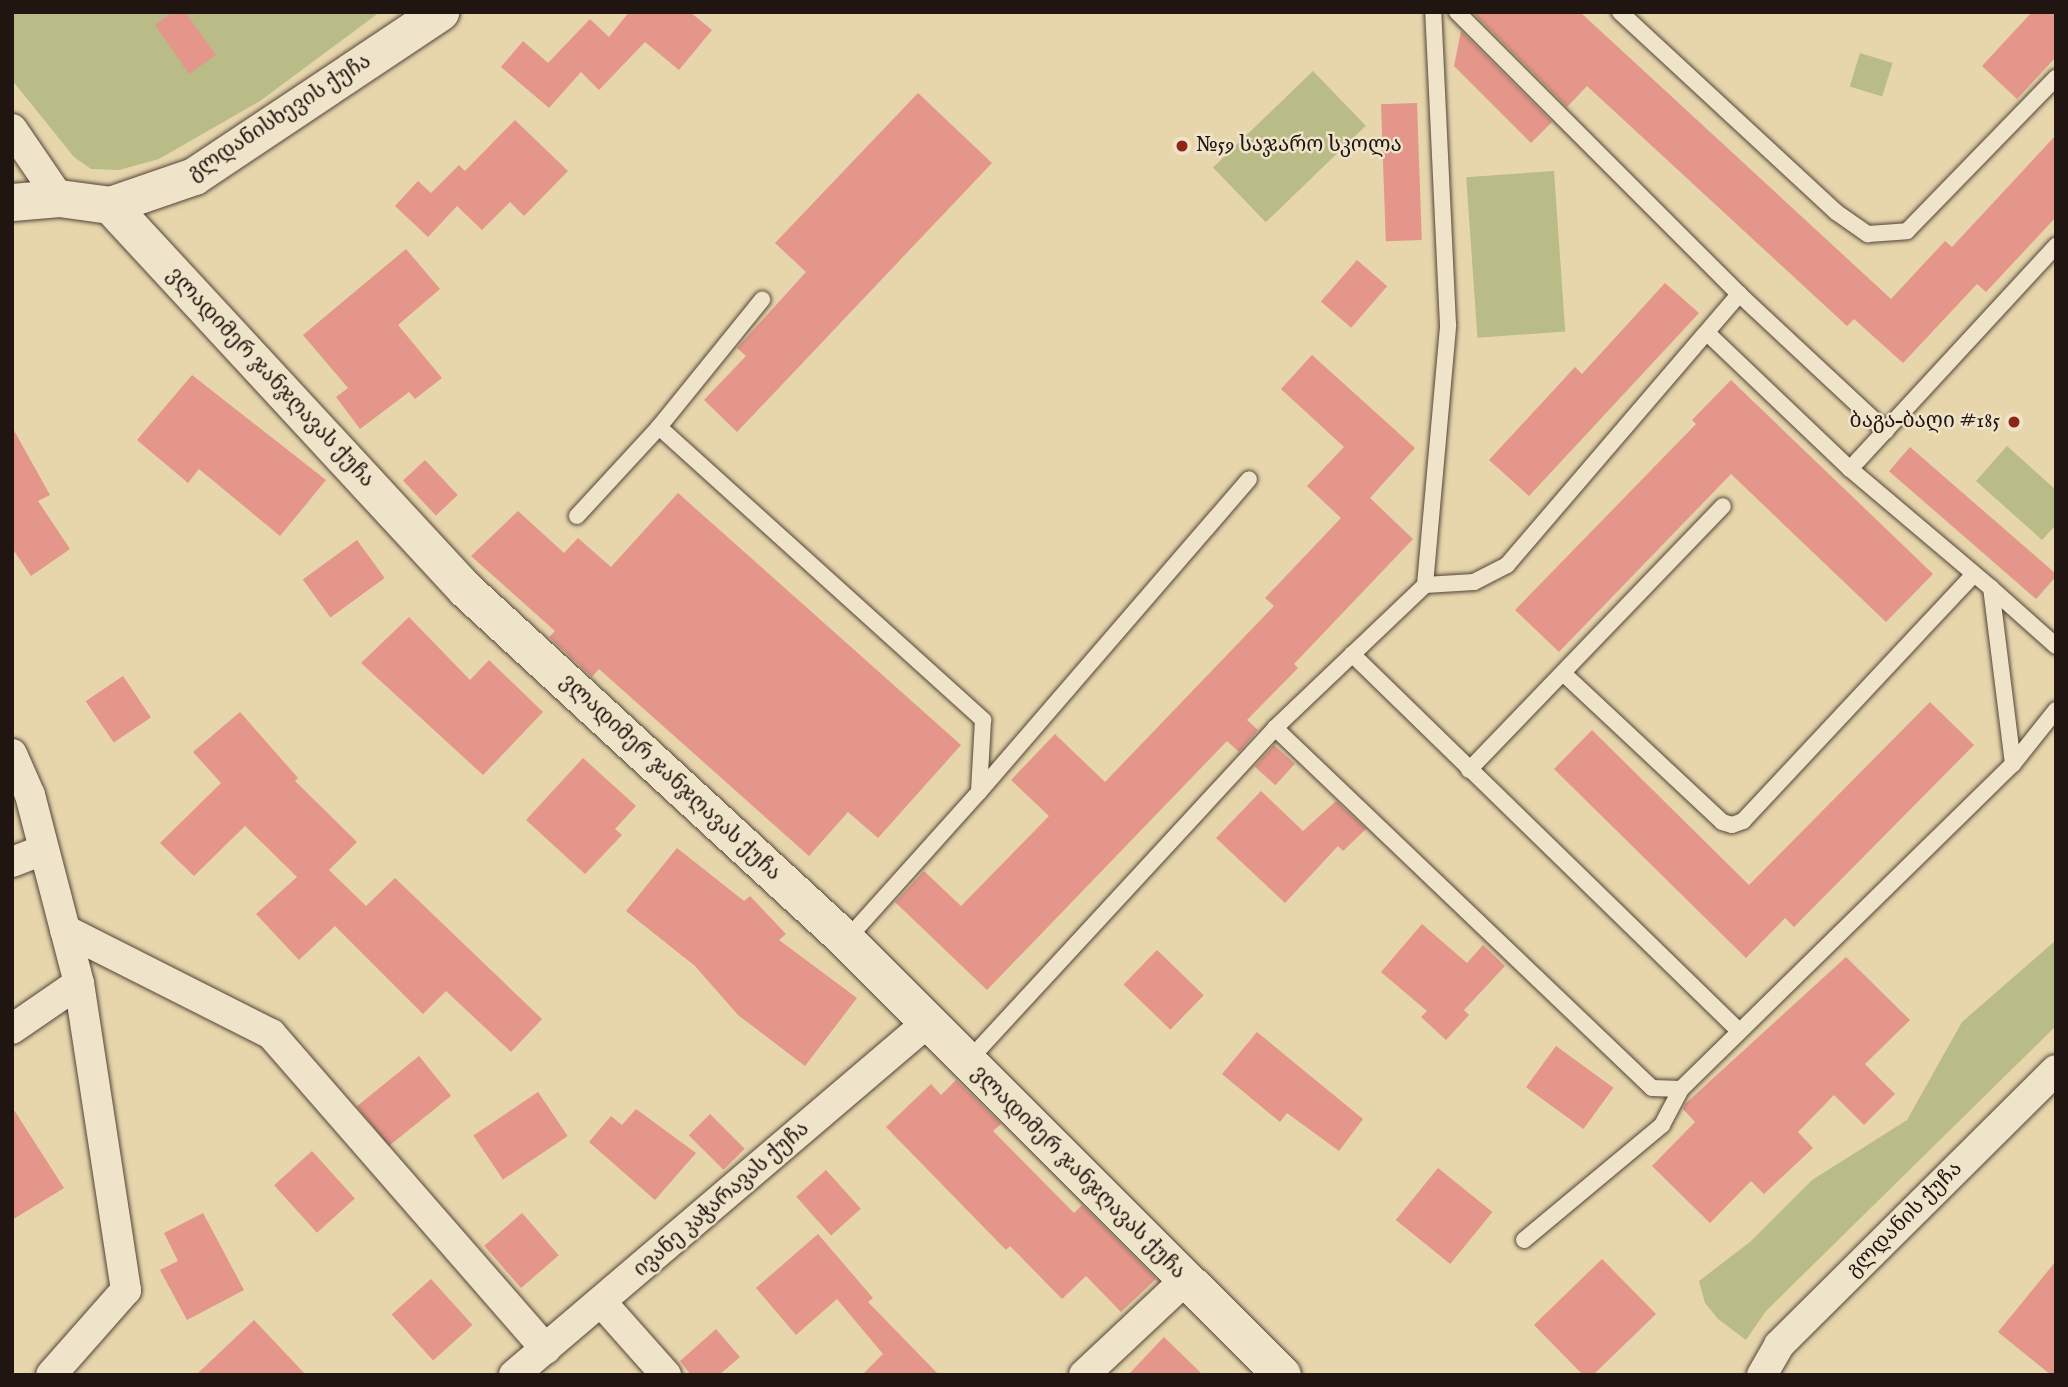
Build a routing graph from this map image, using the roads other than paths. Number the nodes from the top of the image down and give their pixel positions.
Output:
1 (440, 12) edge
2 (1433, 12) edge
3 (1457, 12) edge
4 (1620, 12) edge
5 (2056, 78) edge
6 (12, 129) edge
7 (59, 198) junction
8 (12, 202) edge
9 (110, 205) junction
10 (2056, 246) edge
11 (1739, 295) junction
12 (762, 300) dead end
13 (1708, 334) junction
14 (659, 427) junction
15 (1886, 431) junction
16 (1850, 470) junction
17 (1249, 479) dead end
18 (1723, 506) dead end
19 (577, 516) dead end
20 (1974, 573) junction
21 (1425, 585) junction
22 (1991, 588) junction
23 (2056, 646) edge
24 (1352, 654) junction
25 (1563, 673) junction
26 (2056, 709) edge
27 (1275, 728) junction
28 (12, 754) edge
29 (2013, 764) junction
30 (1469, 770) junction
31 (979, 792) junction
32 (44, 850) junction
33 (12, 862) edge
34 (65, 930) junction
35 (846, 940) junction
36 (79, 983) junction
37 (928, 1022) junction
38 (12, 1029) edge
39 (1740, 1031) junction
40 (968, 1061) junction
41 (2056, 1070) edge
42 (1681, 1089) junction
43 (1524, 1240) dead end
44 (1184, 1281) junction
45 (603, 1304) junction
46 (546, 1349) junction
47 (51, 1375) edge
48 (514, 1375) edge
49 (666, 1375) edge
50 (1084, 1375) edge
51 (1282, 1375) edge
52 (1762, 1375) edge

1 - 9 street, გლდანისხევის ქუჩა
2 - 21 lane
3 - 11 lane
4 - 5 lane
6 - 7 street
7 - 8 street
7 - 9 street
9 - 35 street, ვლადიმერ ჯანჯღავას ქუჩა
10 - 15 lane
11 - 13 lane
11 - 15 lane
12 - 14 lane
13 - 16 lane
13 - 21 lane
14 - 19 lane
14 - 31 lane
15 - 16 lane
16 - 20 lane
17 - 31 lane
18 - 25 lane
20 - 22 lane
20 - 25 lane
21 - 24 lane
22 - 23 lane
22 - 29 lane
24 - 27 lane
24 - 30 lane
25 - 30 lane
26 - 29 lane
27 - 40 lane
27 - 42 lane
28 - 32 street
29 - 39 lane
30 - 39 lane
31 - 35 lane
32 - 33 street
32 - 34 street
34 - 36 street
34 - 46 street
35 - 37 street, ვლადიმერ ჯანჯღავას ქუჩა
36 - 38 street
36 - 47 street
37 - 40 street, ვლადიმერ ჯანჯღავას ქუჩა
37 - 45 street, ივანე კაჭარავას ქუჩა
39 - 42 lane
40 - 44 street, ვლადიმერ ჯანჯღავას ქუჩა
41 - 52 street, გლდანის ქუჩა
42 - 43 lane
44 - 50 street
44 - 51 street, ვლადიმერ ჯანჯღავას ქუჩა
45 - 46 street, ივანე კაჭარავას ქუჩა
45 - 49 street
46 - 48 street, ივანე კაჭარავას ქუჩა

